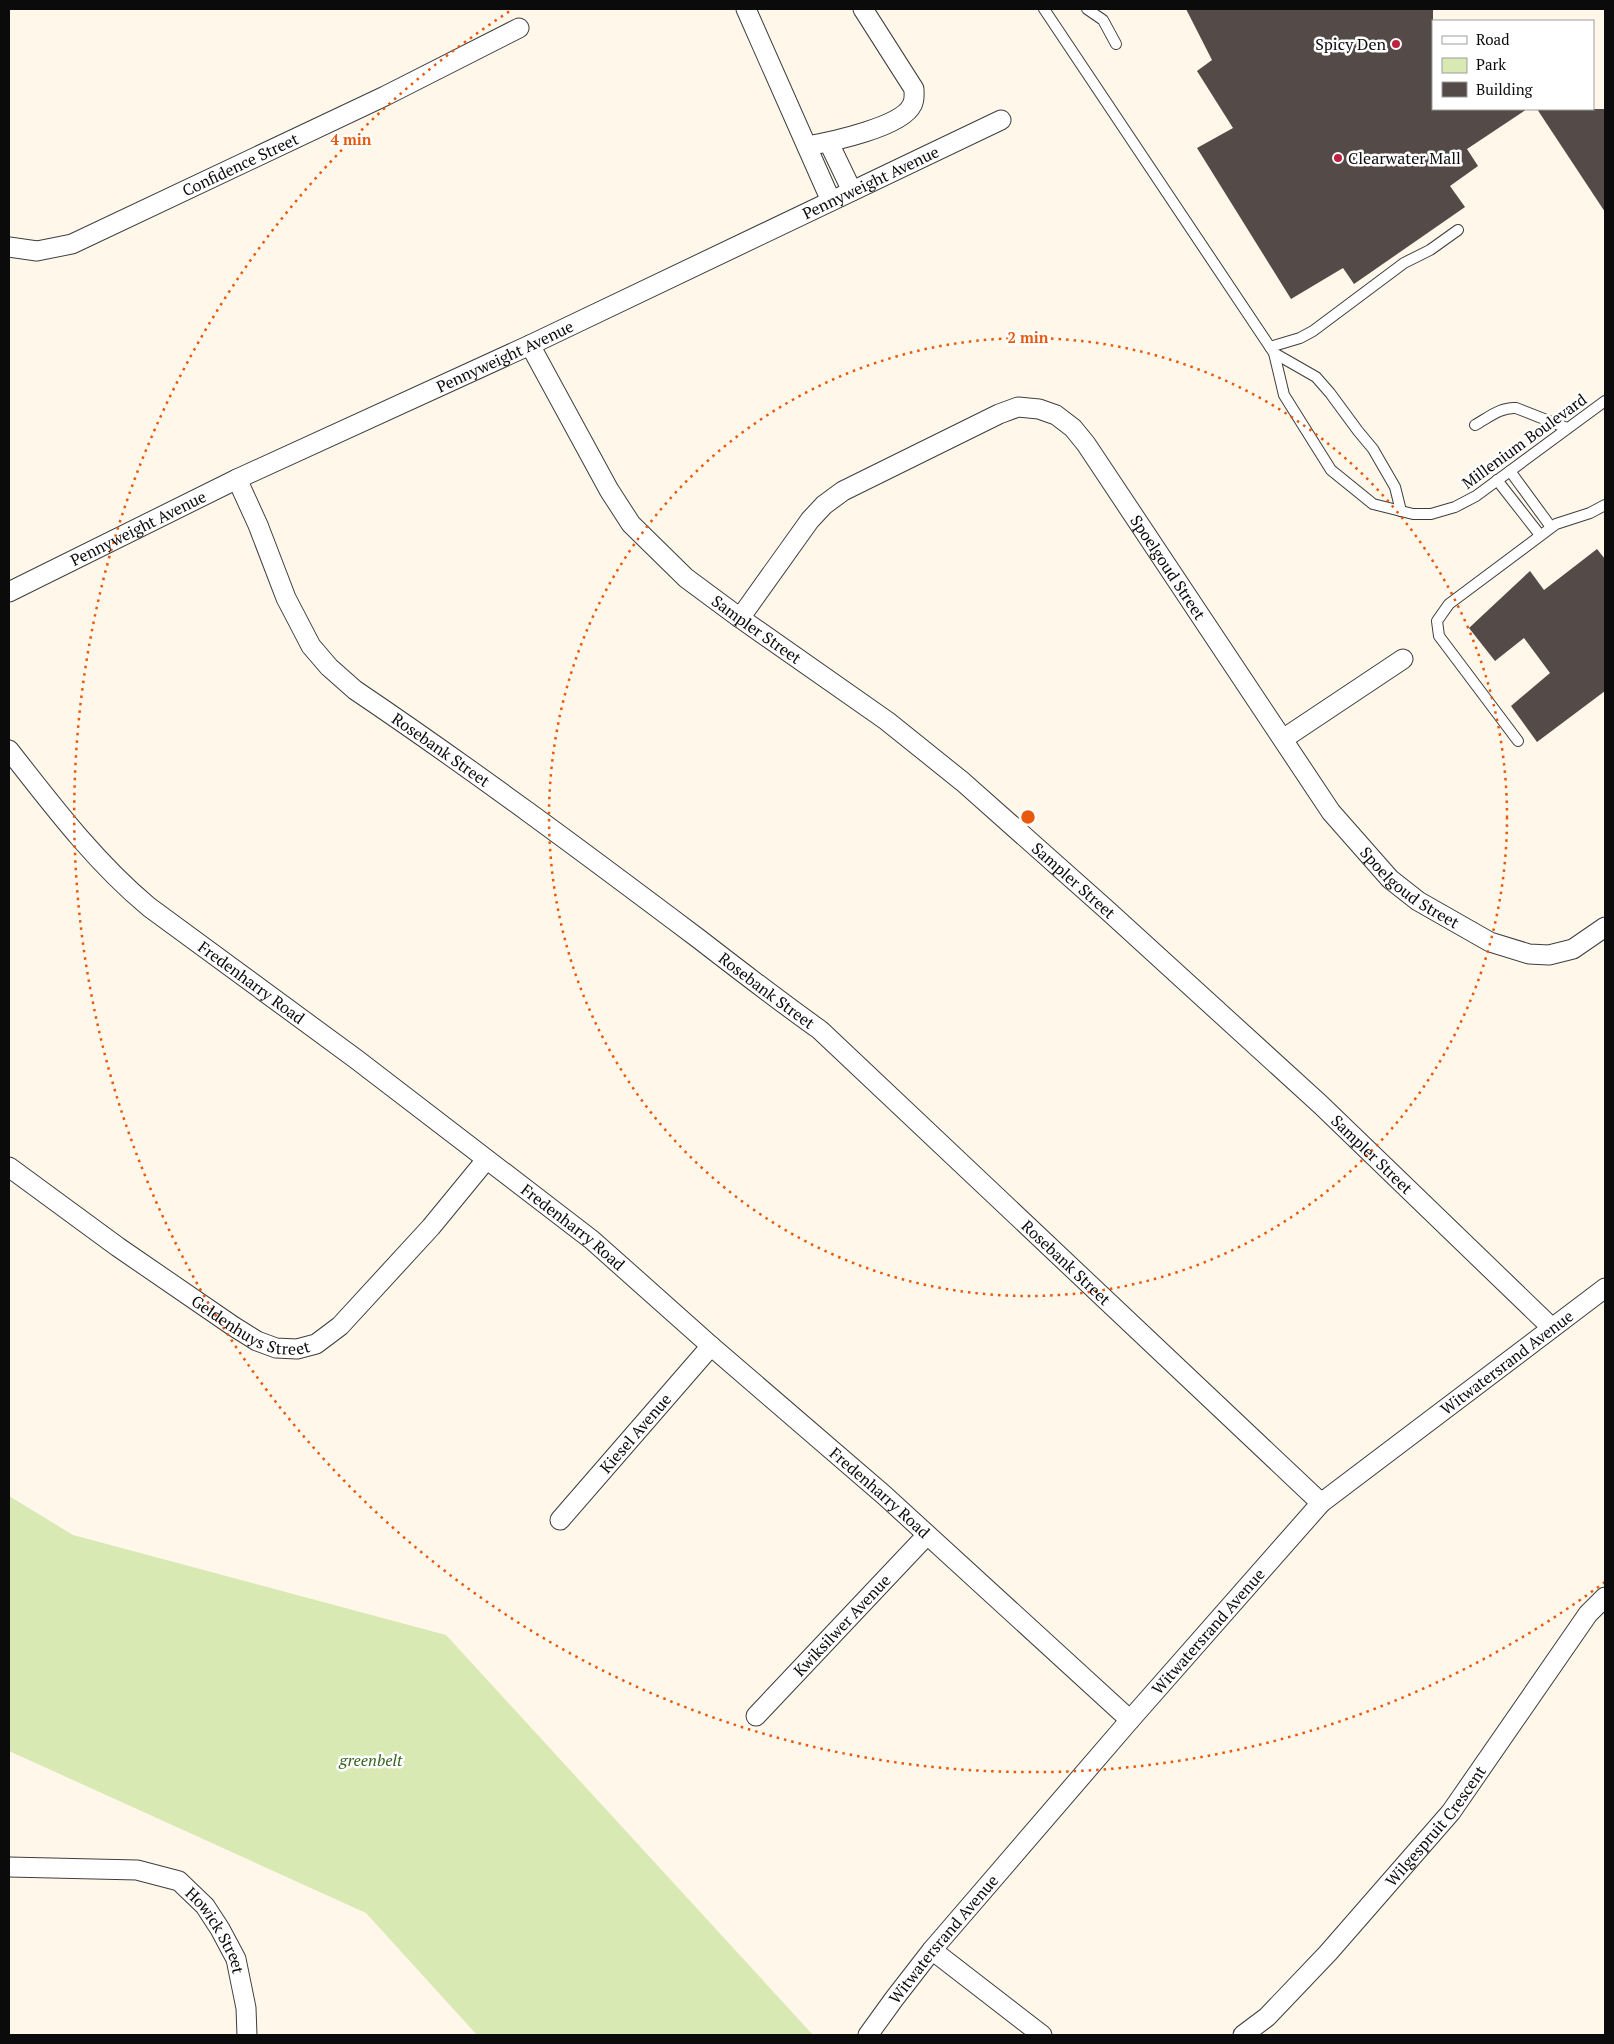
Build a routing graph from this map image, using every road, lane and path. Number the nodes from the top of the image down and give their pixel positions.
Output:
1 (746, 9) edge
2 (863, 9) edge
3 (1044, 9) edge
4 (1087, 9) edge
5 (518, 28) dead end
6 (1116, 44) dead end
7 (1001, 120) dead end
8 (829, 142) junction
9 (807, 146) junction
10 (852, 191) junction
11 (831, 202) junction
12 (1458, 230) dead end
13 (9, 247) edge
14 (530, 345) junction
15 (1272, 350) junction
16 (1605, 401) edge
17 (1475, 425) dead end
18 (1567, 428) junction
19 (1510, 471) junction
20 (237, 479) junction
21 (1497, 480) junction
22 (1605, 507) edge
23 (1401, 511) junction
24 (1551, 527) junction
25 (1540, 535) junction
26 (9, 592) edge
27 (740, 618) junction
28 (1403, 659) dead end
29 (1283, 738) junction
30 (1518, 741) dead end
31 (9, 750) edge
32 (1605, 927) edge
33 (486, 1160) junction
34 (9, 1167) edge
35 (1605, 1288) edge
36 (1552, 1328) junction
37 (711, 1346) junction
38 (1321, 1503) junction
39 (560, 1520) dead end
40 (927, 1535) junction
41 (1605, 1597) edge
42 (756, 1716) dead end
43 (1130, 1720) junction
44 (9, 1867) edge
45 (932, 1950) junction
46 (248, 2035) edge
47 (868, 2035) edge
48 (1042, 2035) edge
49 (1243, 2035) edge

1 - 9 street
2 - 8 street
3 - 15 lane
4 - 6 lane
5 - 13 street, Confidence Street
7 - 10 street, Pennyweight Avenue
8 - 9 street
8 - 10 street
9 - 11 street
10 - 11 street, Pennyweight Avenue
11 - 14 street, Pennyweight Avenue
12 - 15 lane
14 - 20 street, Pennyweight Avenue
14 - 27 street, Sampler Street
15 - 23 lane
15 - 23 lane, Millenium Boulevard
16 - 18 lane, Millenium Boulevard
17 - 18 lane
18 - 19 lane, Millenium Boulevard
19 - 21 lane, Millenium Boulevard
19 - 24 lane
20 - 26 street, Pennyweight Avenue
20 - 38 street, Rosebank Street
21 - 23 lane, Millenium Boulevard
21 - 25 lane
22 - 24 lane
24 - 25 lane
25 - 30 lane
27 - 29 street, Spoelgoud Street
27 - 36 street, Sampler Street
28 - 29 street
29 - 32 street, Spoelgoud Street
31 - 33 street, Fredenharry Road
33 - 34 street, Geldenhuys Street
33 - 37 street, Fredenharry Road
35 - 36 street, Witwatersrand Avenue
36 - 38 street, Witwatersrand Avenue
37 - 39 street, Kiesel Avenue
37 - 40 street, Fredenharry Road
38 - 43 street, Witwatersrand Avenue
40 - 42 street, Kwiksilwer Avenue
40 - 43 street, Fredenharry Road
41 - 49 street, Wilgespruit Crescent
43 - 45 street, Witwatersrand Avenue
44 - 46 street, Howick Street
45 - 47 street, Witwatersrand Avenue
45 - 48 street

